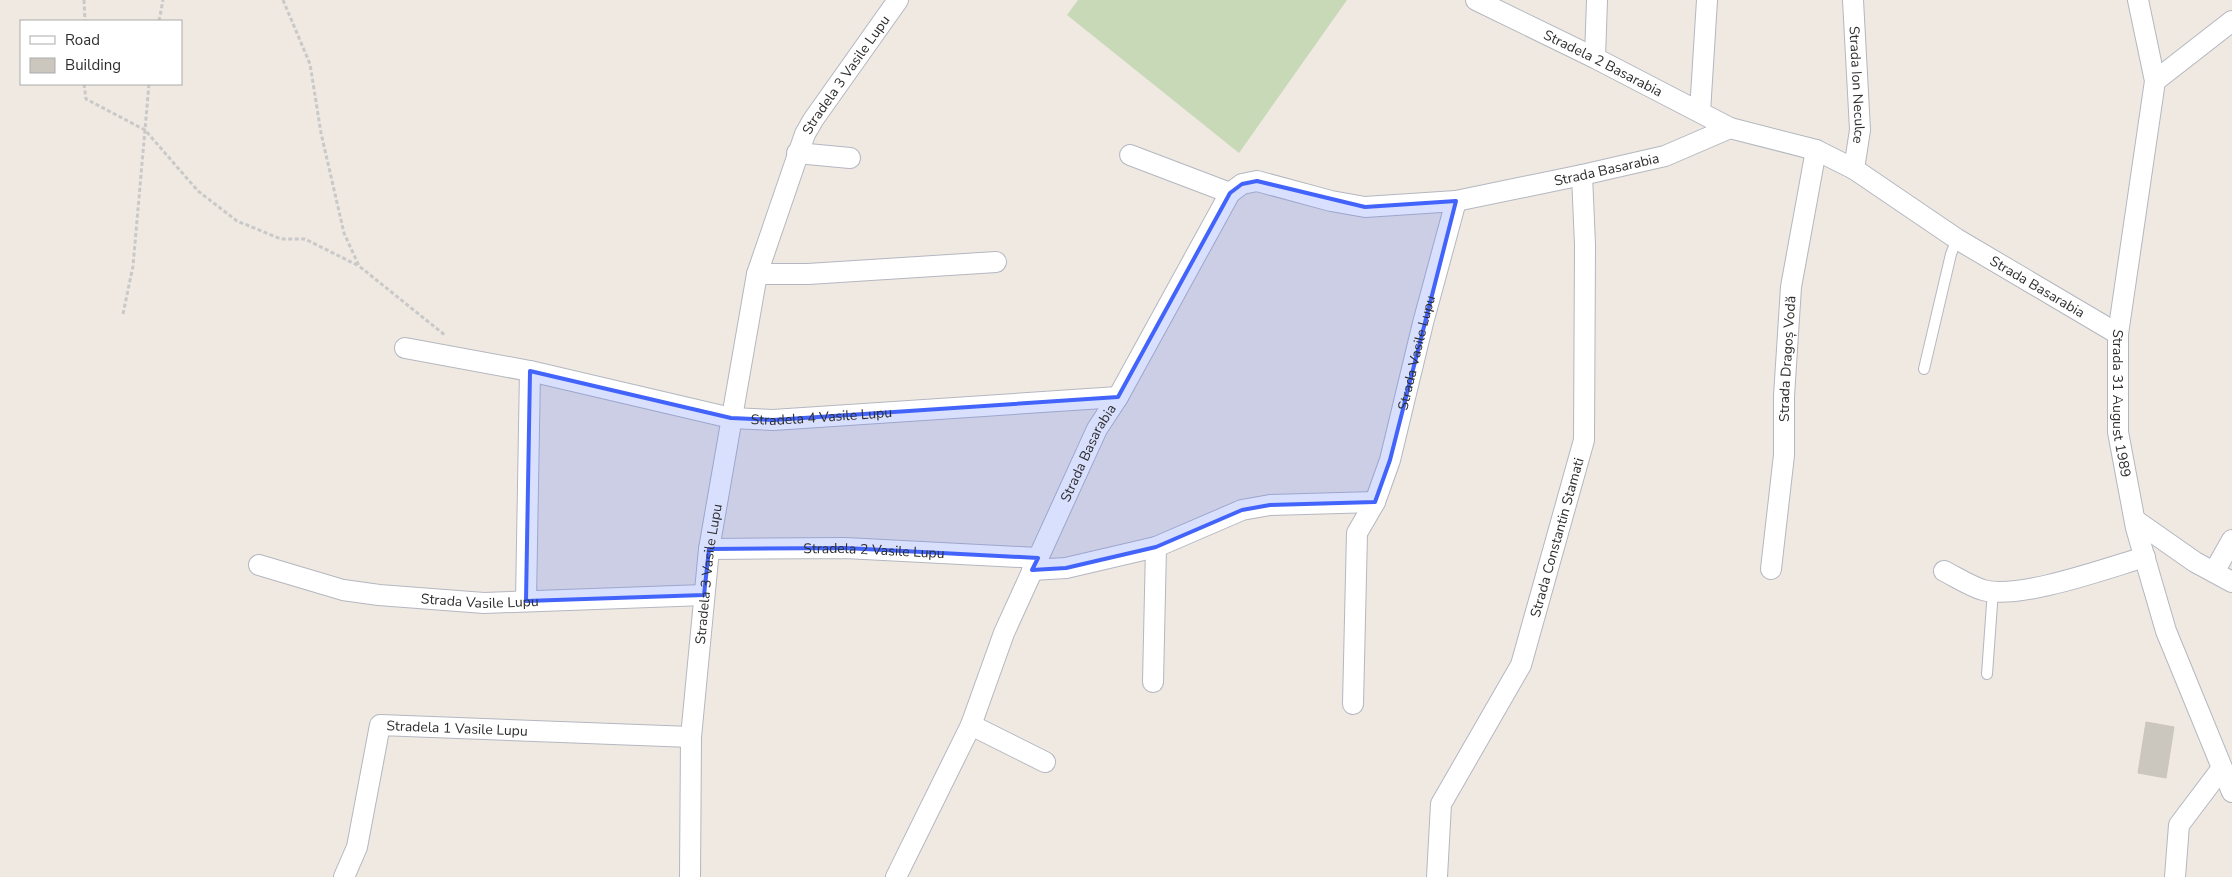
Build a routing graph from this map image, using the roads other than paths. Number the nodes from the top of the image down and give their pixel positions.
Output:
1 (898, 0) edge
2 (1476, 0) edge
3 (1597, 0) edge
4 (1707, 0) edge
5 (1853, 0) edge
6 (2138, 0) edge
7 (2232, 21) edge
8 (1595, 58) junction
9 (2155, 81) junction
10 (1700, 112) junction
11 (1730, 128) junction
12 (1816, 150) junction
13 (797, 153) junction
14 (1130, 155) dead end
15 (850, 158) dead end
16 (1854, 169) junction
17 (1582, 176) junction
18 (1230, 193) junction
19 (1456, 200) junction
20 (1957, 239) junction
21 (996, 262) dead end
22 (757, 274) junction
23 (2118, 334) junction
24 (405, 348) dead end
25 (1924, 369) dead end
26 (530, 371) junction
27 (1118, 397) junction
28 (731, 418) junction
29 (1375, 502) junction
30 (2135, 520) junction
31 (2232, 540) edge
32 (1156, 548) junction
33 (709, 549) junction
34 (2145, 557) junction
35 (1035, 564) junction
36 (259, 565) dead end
37 (1771, 569) dead end
38 (1944, 571) dead end
39 (2214, 572) junction
40 (2232, 582) edge
41 (1993, 590) junction
42 (704, 595) junction
43 (526, 601) junction
44 (1987, 674) dead end
45 (1152, 682) dead end
46 (1352, 704) dead end
47 (971, 725) junction
48 (690, 736) junction
49 (1045, 762) dead end
50 (2222, 768) junction
51 (2232, 792) edge
52 (344, 877) edge
53 (690, 877) edge
54 (896, 877) edge
55 (1437, 877) edge
56 (2175, 877) edge

1 - 13 street, Stradela 3 Vasile Lupu
2 - 8 street, Stradela 2 Basarabia
3 - 8 street
4 - 10 street
5 - 16 street, Strada Ion Neculce
6 - 9 street, Strada 31 August 1989
7 - 9 street
8 - 10 street, Stradela 2 Basarabia
9 - 23 street, Strada 31 August 1989
10 - 11 street, Stradela 2 Basarabia
11 - 12 street, Strada Basarabia
11 - 17 street, Strada Basarabia
12 - 16 street, Strada Basarabia
12 - 37 street, Strada Dragoș Vodă
13 - 15 street, Stradela 3 Vasile Lupu
13 - 22 street, Stradela 3 Vasile Lupu
14 - 18 street
16 - 20 street, Strada Basarabia
17 - 19 street, Strada Basarabia
17 - 55 street, Strada Constantin Stamati
18 - 19 street, Strada Basarabia
18 - 27 street, Strada Basarabia
19 - 29 street, Strada Vasile Lupu
20 - 23 street, Strada Basarabia
20 - 25 lane
21 - 22 street
22 - 28 street, Stradela 3 Vasile Lupu
23 - 30 street, Strada 31 August 1989
24 - 26 street, Stradela 4 Vasile Lupu
26 - 28 street, Stradela 4 Vasile Lupu
26 - 43 street
27 - 28 street, Stradela 4 Vasile Lupu
27 - 35 street, Strada Basarabia
28 - 33 street, Stradela 3 Vasile Lupu
29 - 32 street
29 - 46 street, Strada Vasile Lupu
30 - 34 street, Strada 31 August 1989
30 - 39 street
31 - 39 street
32 - 35 street
32 - 45 street
33 - 35 street, Stradela 2 Vasile Lupu
33 - 42 street, Stradela 3 Vasile Lupu
34 - 41 street
34 - 50 street, Strada 31 August 1989
35 - 47 street, Strada Basarabia
36 - 43 street, Strada Vasile Lupu
38 - 41 street
39 - 40 street
41 - 44 lane
42 - 43 street, Strada Vasile Lupu
42 - 48 street, Stradela 3 Vasile Lupu
47 - 49 street
47 - 54 street, Strada Basarabia
48 - 52 street, Stradela 1 Vasile Lupu
48 - 53 street, Stradela 3 Vasile Lupu
50 - 51 street, Strada 31 August 1989
50 - 56 street

